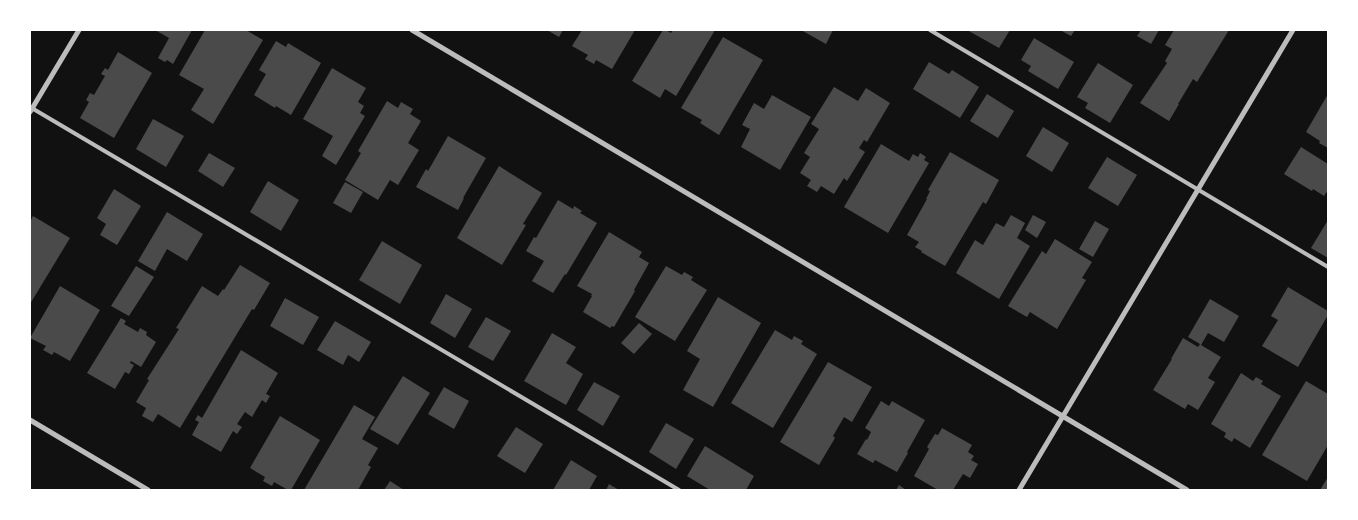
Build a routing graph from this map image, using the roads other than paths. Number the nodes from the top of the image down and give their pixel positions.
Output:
1 (79, 30) edge
2 (412, 30) edge
3 (930, 30) edge
4 (1293, 30) edge
5 (31, 109) edge
6 (1198, 189) junction
7 (1328, 267) edge
8 (1063, 416) junction
9 (30, 420) edge
10 (148, 490) edge
11 (679, 490) edge
12 (1019, 490) edge
13 (1186, 490) edge

1 - 5 street
2 - 8 street
3 - 6 lane
4 - 6 street
5 - 11 lane
6 - 7 lane
6 - 8 street
8 - 12 street
8 - 13 street
9 - 10 street

